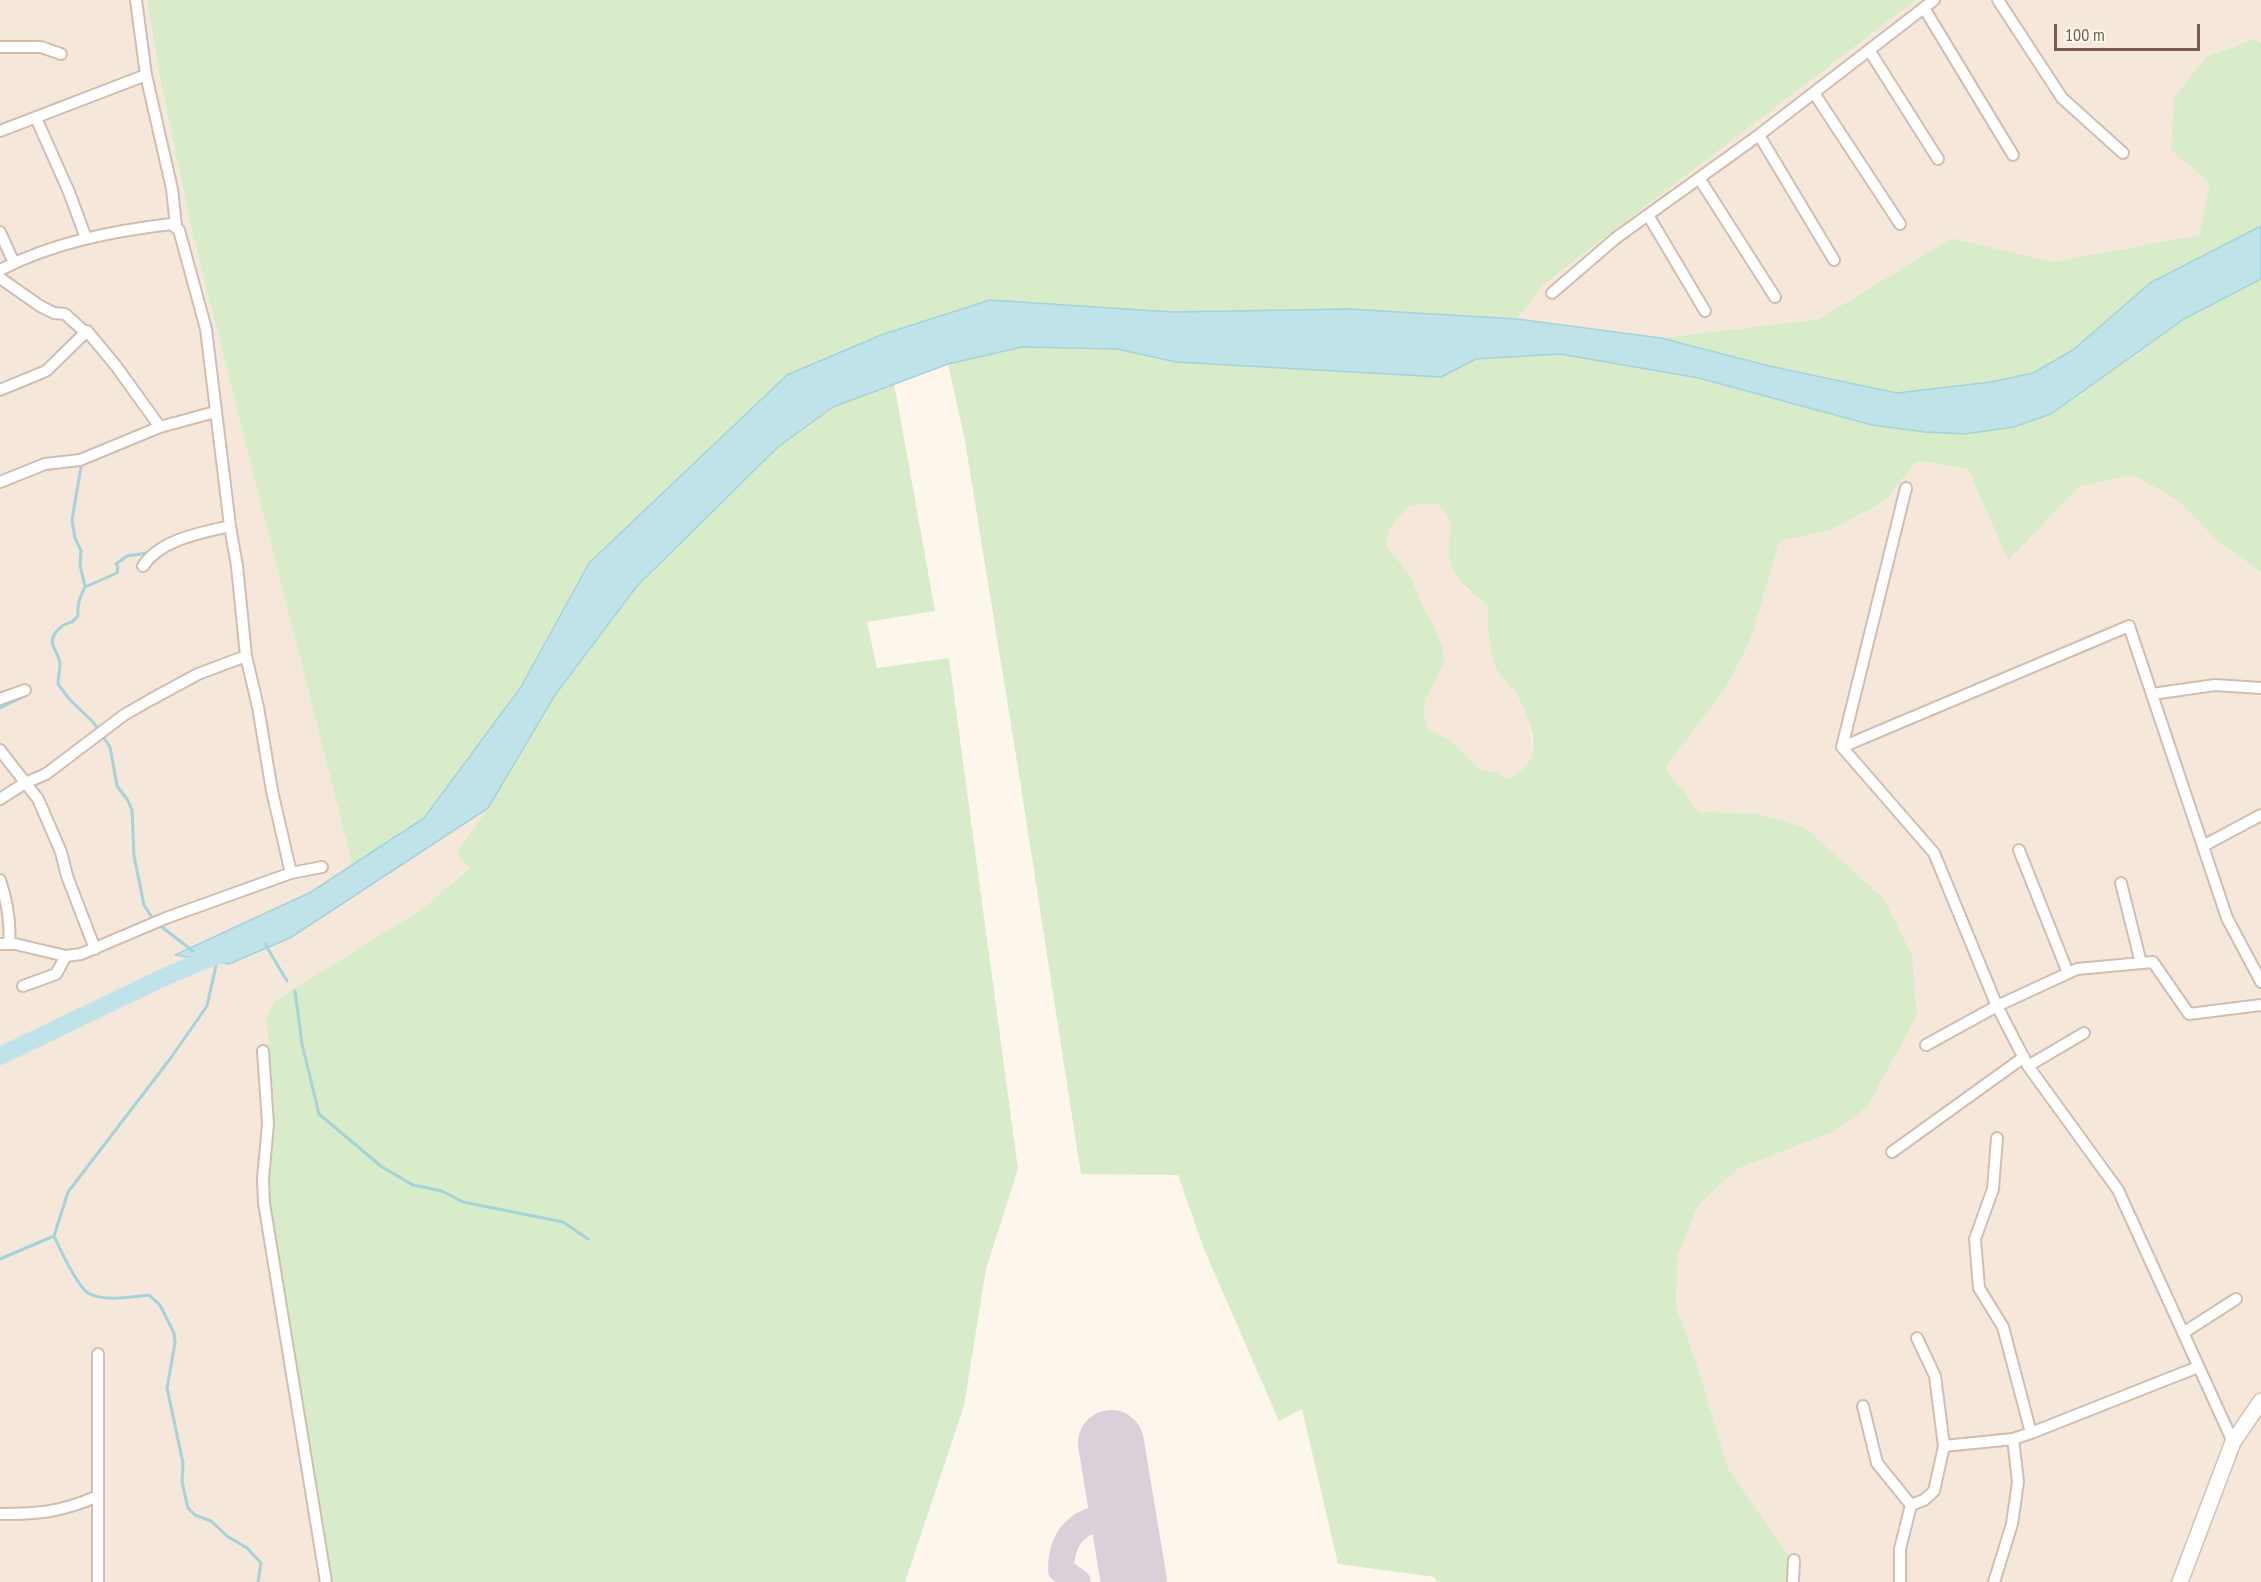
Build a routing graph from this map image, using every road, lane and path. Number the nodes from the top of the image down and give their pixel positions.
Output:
1 (136, 0) edge
2 (1934, 0) edge
3 (1998, 0) edge
4 (1924, 8) junction
5 (0, 46) edge
6 (1869, 50) junction
7 (61, 54) dead end
8 (146, 75) junction
9 (1814, 93) junction
10 (36, 118) junction
11 (0, 131) edge
12 (1759, 135) junction
13 (2123, 153) dead end
14 (2013, 155) dead end
15 (1938, 159) dead end
16 (1699, 178) junction
17 (1648, 215) junction
18 (1899, 224) dead end
19 (176, 226) junction
20 (0, 232) edge
21 (86, 238) junction
22 (1834, 260) dead end
23 (14, 263) junction
24 (0, 270) edge
25 (0, 278) edge
26 (1552, 293) dead end
27 (1775, 297) dead end
28 (1705, 311) dead end
29 (85, 332) junction
30 (0, 390) edge
31 (215, 412) junction
32 (160, 427) junction
33 (0, 482) edge
34 (1906, 488) dead end
35 (230, 526) junction
36 (143, 566) dead end
37 (246, 656) junction
38 (2261, 688) edge
39 (25, 690) dead end
40 (2152, 694) junction
41 (0, 699) edge
42 (1842, 747) junction
43 (0, 750) edge
44 (25, 783) junction
45 (0, 799) edge
46 (2261, 815) edge
47 (2203, 846) junction
48 (2019, 850) dead end
49 (322, 867) dead end
50 (291, 873) junction
51 (0, 880) edge
52 (2121, 884) dead end
53 (4, 944) edge
54 (95, 949) junction
55 (66, 956) junction
56 (2141, 963) junction
57 (2068, 973) junction
58 (2261, 982) edge
59 (23, 986) dead end
60 (2261, 1005) edge
61 (1997, 1006) junction
62 (2084, 1033) dead end
63 (1926, 1045) dead end
64 (263, 1051) dead end
65 (2026, 1061) junction
66 (1997, 1138) dead end
67 (1892, 1152) dead end
68 (2236, 1299) dead end
69 (2183, 1333) junction
70 (1917, 1338) dead end
71 (98, 1354) dead end
72 (2198, 1367) junction
73 (2261, 1401) edge
74 (1863, 1406) dead end
75 (2031, 1433) junction
76 (2013, 1439) junction
77 (2233, 1442) junction
78 (1944, 1446) junction
79 (98, 1496) junction
80 (1911, 1505) junction
81 (0, 1514) edge
82 (1794, 1560) dead end
83 (98, 1582) edge
84 (326, 1582) edge
85 (1793, 1582) edge
86 (1900, 1582) edge
87 (1994, 1582) edge
88 (2180, 1582) edge

1 - 8 street
2 - 4 street
3 - 13 street
4 - 6 street
4 - 14 street
5 - 7 street
6 - 9 street
6 - 15 street
8 - 10 street
8 - 19 street
9 - 12 street
9 - 18 street
10 - 11 street
10 - 21 street
12 - 16 street
12 - 22 street
16 - 17 street
16 - 27 street
17 - 26 street
17 - 28 street
19 - 21 street
19 - 31 street
20 - 23 street
21 - 23 street
23 - 24 street
25 - 29 street
29 - 30 street
29 - 32 street
31 - 32 street
31 - 35 street
32 - 33 street
34 - 42 street
35 - 36 street
35 - 37 street
37 - 44 street
37 - 50 street
38 - 40 street
39 - 41 street
40 - 42 street
40 - 47 street
42 - 61 street
43 - 44 street
44 - 45 street
44 - 54 street
46 - 47 street
47 - 58 street
48 - 57 street
49 - 50 street
50 - 54 street
51 - 53 street
52 - 56 street
53 - 55 street
54 - 55 street
55 - 59 street
56 - 57 street
56 - 60 street
57 - 61 street
61 - 63 street
61 - 65 street
62 - 65 street
64 - 84 street
65 - 67 street
65 - 69 street
66 - 75 street
68 - 69 street
69 - 72 street
70 - 78 street
71 - 79 street
72 - 75 street
72 - 77 street
73 - 77 main road
74 - 80 street
75 - 76 street
76 - 78 street
76 - 87 street
77 - 88 main road
78 - 80 street
79 - 81 street
79 - 83 street
80 - 86 street
82 - 85 street

